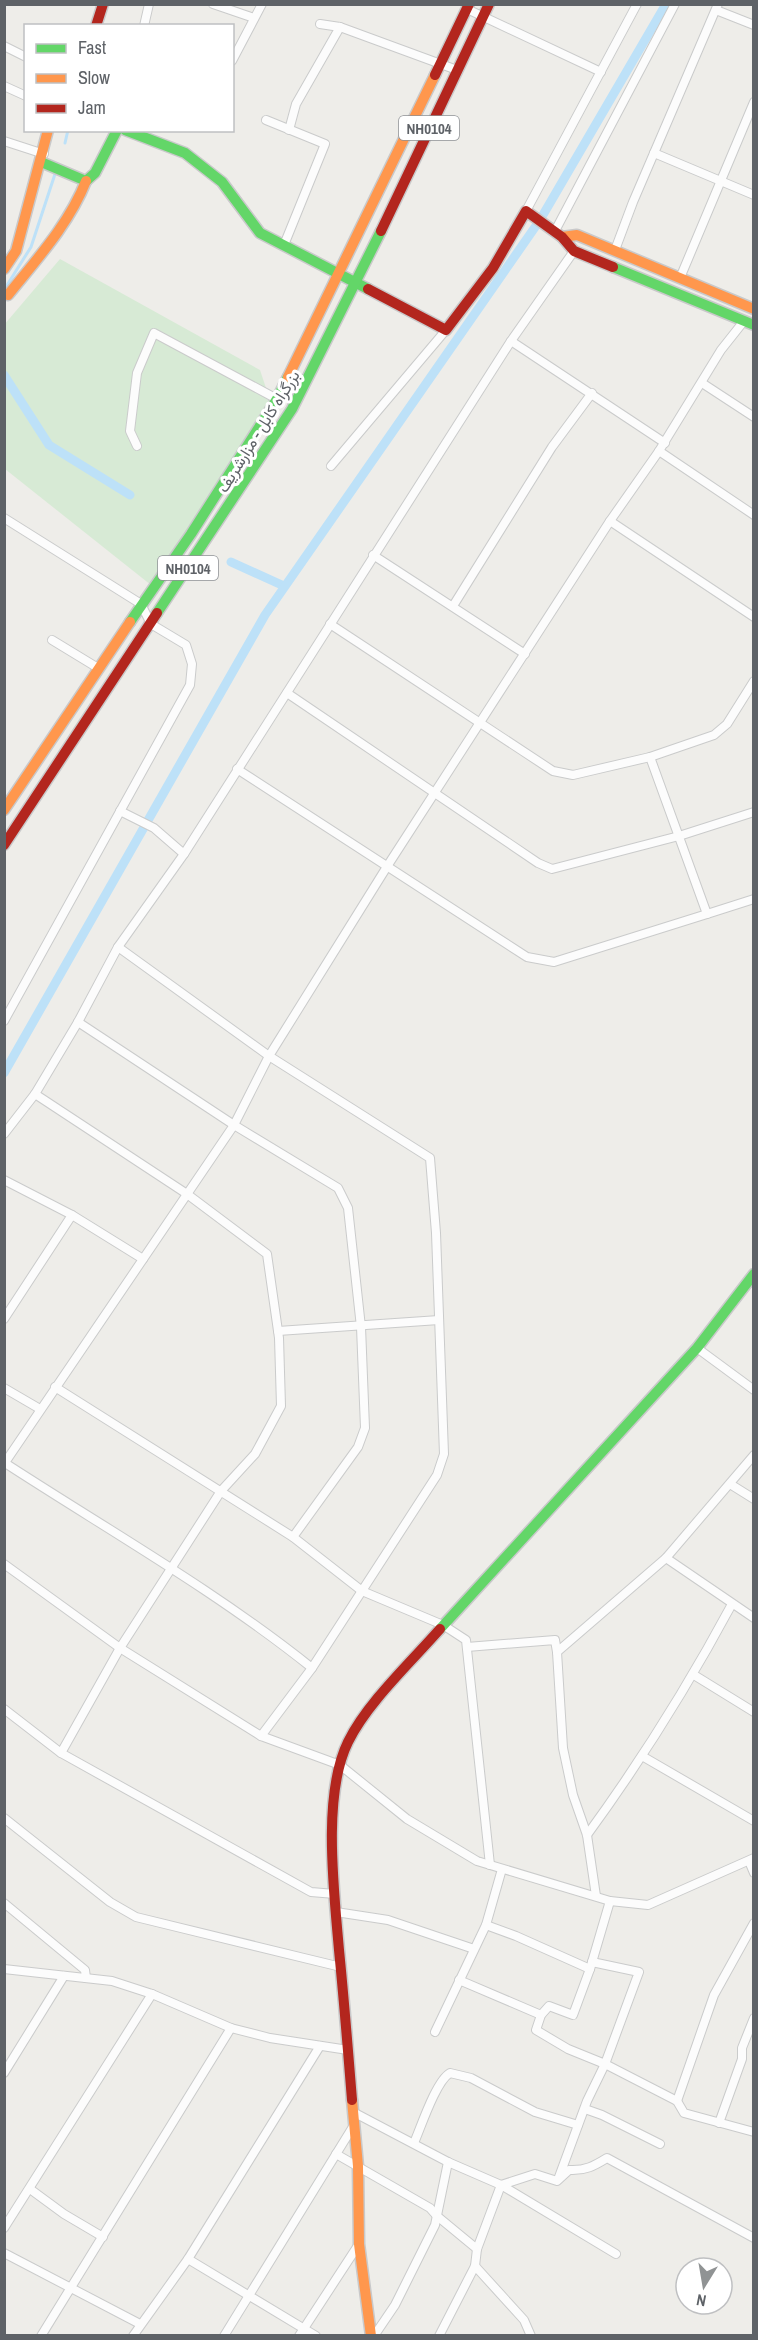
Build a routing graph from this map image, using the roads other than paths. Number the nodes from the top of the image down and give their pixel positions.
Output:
1 (103, 4) edge
2 (149, 4) edge
3 (213, 4) edge
4 (262, 4) edge
5 (489, 4) edge
6 (637, 4) edge
7 (675, 4) edge
8 (468, 7) edge
9 (717, 7) edge
10 (483, 17) junction
11 (255, 18) junction
12 (97, 24) edge
13 (144, 24) edge
14 (320, 24) dead end
15 (753, 26) edge
16 (340, 27) junction
17 (4, 46) edge
18 (24, 56) edge
19 (234, 57) edge
20 (440, 62) junction
21 (457, 70) junction
22 (601, 72) junction
23 (4, 86) edge
24 (24, 95) edge
25 (753, 102) edge
26 (266, 120) dead end
27 (289, 130) junction
28 (48, 132) edge
29 (116, 132) edge
30 (130, 132) edge
31 (4, 141) edge
32 (654, 153) junction
33 (42, 158) junction
34 (86, 181) junction
35 (720, 182) junction
36 (753, 195) edge
37 (530, 213) junction
38 (555, 231) junction
39 (284, 245) junction
40 (615, 250) junction
41 (574, 251) junction
42 (4, 269) edge
43 (338, 272) junction
44 (680, 278) junction
45 (357, 282) junction
46 (5, 294) edge
47 (753, 309) edge
48 (748, 323) edge
49 (446, 330) junction
50 (511, 341) junction
51 (702, 383) junction
52 (592, 393) junction
53 (277, 399) junction
54 (753, 417) edge
55 (665, 443) junction
56 (137, 446) dead end
57 (659, 451) junction
58 (331, 466) dead end
59 (753, 515) edge
60 (4, 518) edge
61 (610, 521) junction
62 (373, 555) junction
63 (141, 604) junction
64 (453, 606) junction
65 (753, 617) edge
66 (151, 624) junction
67 (330, 624) junction
68 (52, 640) dead end
69 (525, 654) junction
70 (98, 668) junction
71 (753, 681) edge
72 (287, 693) junction
73 (480, 724) junction
74 (650, 757) junction
75 (237, 769) junction
76 (435, 794) junction
77 (4, 810) edge
78 (120, 811) junction
79 (753, 812) edge
80 (679, 836) junction
81 (4, 846) edge
82 (184, 854) junction
83 (388, 865) junction
84 (753, 899) edge
85 (707, 914) junction
86 (118, 946) junction
87 (4, 1021) edge
88 (78, 1022) junction
89 (269, 1056) junction
90 (36, 1094) junction
91 (234, 1125) junction
92 (4, 1134) edge
93 (4, 1180) edge
94 (187, 1194) junction
95 (72, 1215) junction
96 (143, 1258) junction
97 (753, 1274) edge
98 (4, 1319) edge
99 (439, 1320) junction
100 (361, 1327) junction
101 (278, 1331) junction
102 (697, 1348) junction
103 (56, 1387) junction
104 (4, 1388) edge
105 (753, 1390) edge
106 (40, 1410) junction
107 (753, 1455) edge
108 (5, 1463) edge
109 (730, 1484) junction
110 (221, 1491) junction
111 (753, 1499) edge
112 (293, 1537) junction
113 (666, 1558) junction
114 (4, 1564) edge
115 (172, 1569) junction
116 (362, 1591) junction
117 (732, 1604) junction
118 (753, 1618) edge
119 (443, 1625) junction
120 (467, 1647) junction
121 (120, 1648) junction
122 (557, 1652) junction
123 (312, 1668) junction
124 (694, 1675) junction
125 (4, 1709) edge
126 (753, 1712) edge
127 (261, 1736) junction
128 (61, 1753) junction
129 (642, 1756) junction
130 (340, 1765) junction
131 (4, 1818) edge
132 (753, 1821) edge
133 (587, 1835) junction
134 (751, 1860) edge
135 (490, 1865) junction
136 (502, 1869) junction
137 (753, 1873) edge
138 (335, 1894) junction
139 (596, 1896) junction
140 (610, 1900) junction
141 (4, 1904) edge
142 (336, 1912) junction
143 (753, 1923) edge
144 (486, 1925) junction
145 (474, 1949) junction
146 (591, 1966) junction
147 (341, 1967) junction
148 (4, 1969) edge
149 (64, 1976) junction
150 (86, 1978) junction
151 (459, 1980) junction
152 (152, 1994) junction
153 (541, 2015) junction
154 (753, 2018) edge
155 (231, 2028) junction
156 (435, 2032) dead end
157 (320, 2046) junction
158 (348, 2050) junction
159 (605, 2064) junction
160 (4, 2073) edge
161 (676, 2101) junction
162 (585, 2109) junction
163 (353, 2112) junction
164 (719, 2122) junction
165 (355, 2124) junction
166 (578, 2125) junction
167 (753, 2132) edge
168 (414, 2144) junction
169 (660, 2144) dead end
170 (336, 2154) junction
171 (448, 2163) junction
172 (358, 2166) junction
173 (557, 2181) junction
174 (501, 2185) junction
175 (30, 2189) junction
176 (437, 2216) junction
177 (4, 2228) edge
178 (103, 2237) junction
179 (753, 2238) edge
180 (359, 2244) junction
181 (477, 2249) junction
182 (4, 2253) edge
183 (616, 2254) dead end
184 (188, 2259) junction
185 (475, 2266) junction
186 (70, 2289) junction
187 (250, 2297) junction
188 (140, 2324) junction
189 (304, 2328) junction
190 (41, 2336) edge
191 (133, 2336) edge
192 (224, 2336) edge
193 (299, 2336) edge
194 (316, 2336) edge
195 (372, 2336) edge
196 (439, 2336) edge
197 (531, 2336) edge

1 - 12 main road
2 - 13 street
3 - 11 street
4 - 11 street
5 - 10 main road, بزرگراه کابل - مزارشریف / NH0104
6 - 22 street
7 - 38 street
8 - 10 street
8 - 20 main road, بزرگراه کابل - مزارشریف / NH0104
9 - 15 street
9 - 32 street
10 - 21 main road, بزرگراه کابل - مزارشریف / NH0104
10 - 22 street
11 - 19 street
14 - 16 street
16 - 20 street
16 - 27 street
17 - 18 street
20 - 21 street
20 - 43 main road, بزرگراه کابل - مزارشریف / NH0104
21 - 45 main road, بزرگراه کابل - مزارشریف / NH0104
22 - 37 street
23 - 24 street
25 - 35 street
26 - 27 street
27 - 39 street
28 - 33 main road
29 - 34 main road
30 - 39 main road
31 - 33 street
32 - 35 street
32 - 40 street
33 - 34 main road
33 - 42 main road
34 - 46 main road
35 - 36 street
35 - 44 street
37 - 38 main road
37 - 49 main road
38 - 40 main road
38 - 41 main road
39 - 43 main road
40 - 44 main road
41 - 48 main road
41 - 50 street
43 - 45 main road
43 - 53 main road, بزرگراه کابل - مزارشریف / NH0104
44 - 47 main road
45 - 49 main road
45 - 66 main road, بزرگراه کابل - مزارشریف / NH0104
48 - 51 street
49 - 58 street
50 - 52 street
50 - 62 street
51 - 54 street
51 - 55 street
52 - 55 street
52 - 64 street
53 - 56 street
53 - 63 main road, بزرگراه کابل - مزارشریف / NH0104
55 - 57 street
57 - 59 street
57 - 61 street
60 - 63 street
61 - 65 street
61 - 69 street
62 - 64 street
62 - 67 street
63 - 66 street
63 - 70 main road, بزرگراه کابل - مزارشریف / NH0104
64 - 69 street
66 - 78 street
66 - 81 main road, بزرگراه کابل - مزارشریف / NH0104
67 - 72 street
67 - 73 street
68 - 70 street
69 - 73 street
70 - 77 main road, بزرگراه کابل - مزارشریف / NH0104
71 - 74 street
72 - 75 street
72 - 76 street
73 - 74 street
73 - 76 street
74 - 80 street
75 - 82 street
75 - 83 street
76 - 80 street
76 - 83 street
78 - 82 street
78 - 87 street
79 - 80 street
80 - 85 street
82 - 86 street
83 - 85 street
83 - 89 street
84 - 85 street
86 - 88 street
86 - 89 street
88 - 90 street
88 - 91 street
89 - 91 street
89 - 99 street
90 - 92 street
90 - 94 street
91 - 94 street
91 - 100 street
93 - 95 street
94 - 96 street
94 - 101 street
95 - 96 street
95 - 98 street
96 - 103 street
97 - 102 main road
99 - 100 street
99 - 116 street
100 - 101 street
100 - 112 street
101 - 110 street
102 - 105 street
102 - 119 main road
103 - 106 street
103 - 110 street
104 - 106 street
106 - 108 street
107 - 109 street
108 - 115 street
109 - 111 street
109 - 113 street
110 - 112 street
110 - 115 street
112 - 116 street
113 - 117 street
113 - 122 street
114 - 121 street
115 - 121 street
115 - 123 street
116 - 119 street
116 - 123 street
117 - 118 street
117 - 124 street
119 - 120 street
119 - 130 main road
120 - 122 street
120 - 135 street
121 - 127 street
121 - 128 street
122 - 133 street
123 - 127 street
124 - 126 street
124 - 129 street
125 - 128 street
127 - 130 street
128 - 138 street
129 - 132 street
129 - 133 street
130 - 135 street
130 - 138 main road
131 - 147 street
133 - 139 street
134 - 137 street
134 - 140 street
135 - 136 street
136 - 139 street
136 - 144 street
138 - 142 main road
139 - 140 street
140 - 146 street
141 - 150 street
142 - 145 street
142 - 147 main road
143 - 161 street
144 - 145 street
144 - 146 street
145 - 151 street
146 - 153 street
146 - 159 street
147 - 158 main road
148 - 149 street
149 - 150 street
149 - 160 street
150 - 152 street
151 - 153 street
151 - 156 street
152 - 155 street
152 - 175 street
153 - 159 street
154 - 164 street
155 - 157 street
155 - 178 street
157 - 158 street
157 - 184 street
158 - 163 main road
159 - 161 street
159 - 162 street
161 - 164 street
162 - 166 street
162 - 169 street
163 - 165 main road
163 - 168 street
164 - 167 street
165 - 170 street
165 - 172 main road
166 - 168 street
166 - 173 street
168 - 171 street
170 - 172 street
170 - 187 street
171 - 174 street
171 - 176 street
172 - 176 street
172 - 180 main road
173 - 174 street
173 - 179 street
174 - 181 street
174 - 183 street
175 - 177 street
175 - 178 street
176 - 181 street
176 - 195 street
178 - 186 street
180 - 189 street
180 - 195 main road
181 - 185 street
182 - 186 street
184 - 187 street
184 - 188 street
185 - 196 street
185 - 197 street
186 - 188 street
186 - 190 street
187 - 189 street
187 - 192 street
188 - 191 street
189 - 193 street
189 - 194 street

